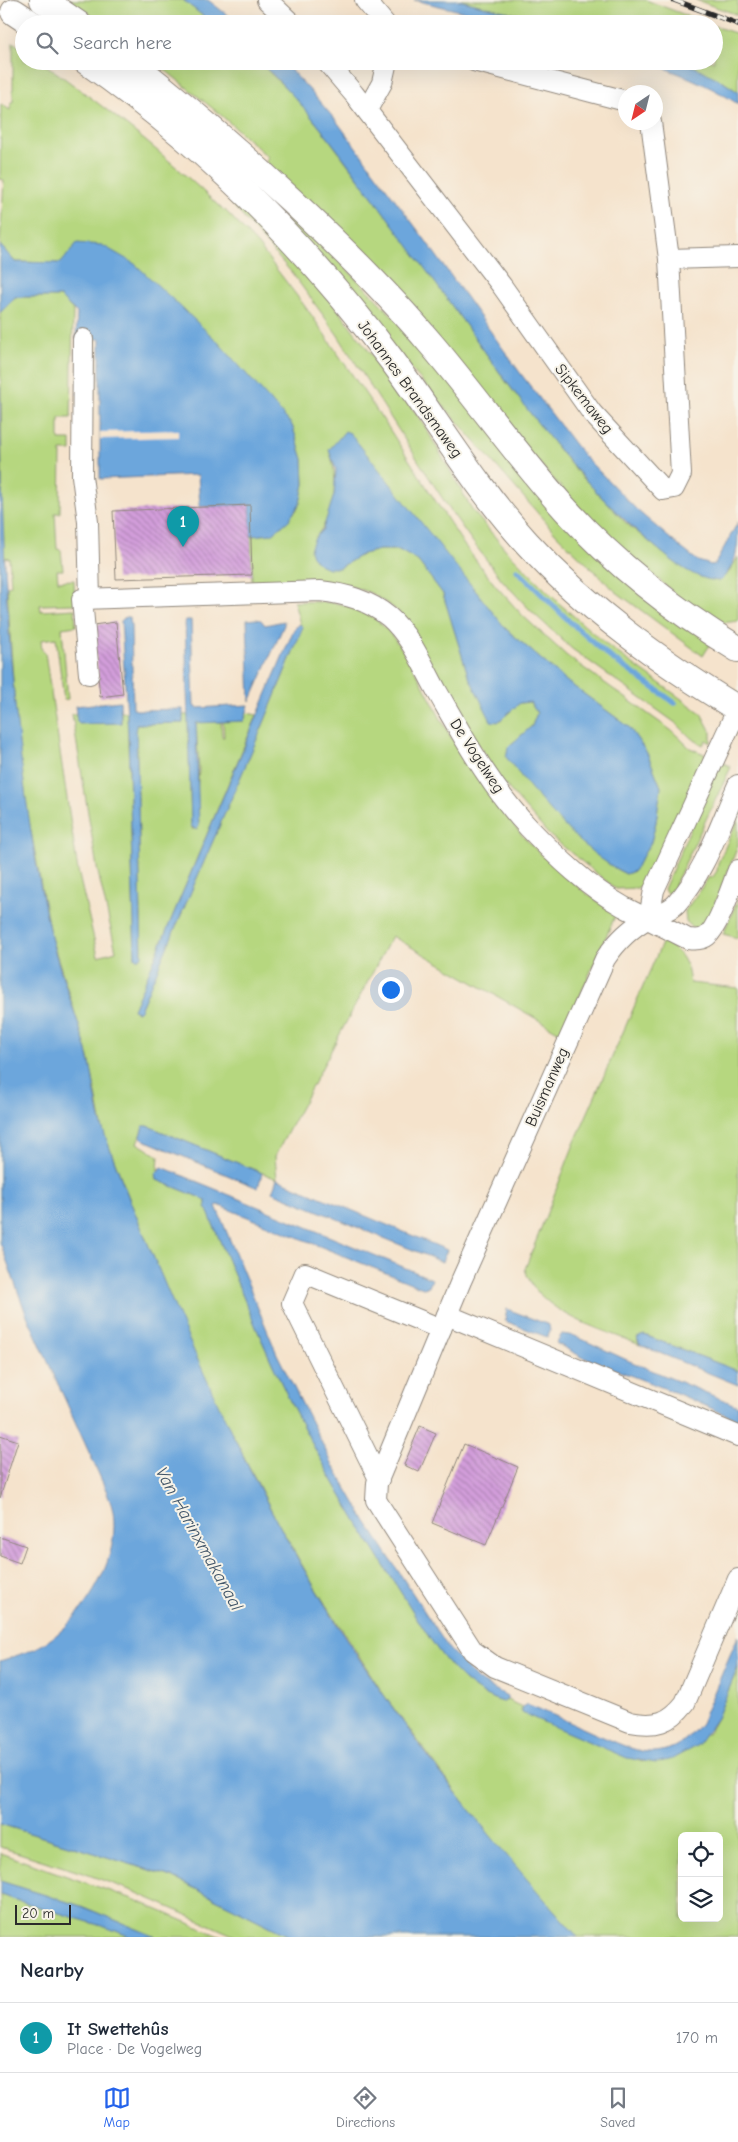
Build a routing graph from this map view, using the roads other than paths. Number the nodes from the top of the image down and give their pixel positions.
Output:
1 (43, 0) edge
2 (267, 0) edge
3 (365, 0) edge
4 (65, 15) edge
5 (283, 15) edge
6 (378, 15) edge
7 (97, 70) edge
8 (140, 70) edge
9 (334, 70) edge
10 (385, 70) edge
11 (508, 70) edge
12 (618, 99) edge
13 (367, 110) junction
14 (652, 130) edge
15 (738, 257) edge
16 (669, 259) junction
17 (83, 339) dead end
18 (90, 599) junction
19 (738, 649) edge
20 (89, 674) dead end
21 (738, 709) edge
22 (738, 785) edge
23 (738, 870) edge
24 (649, 918) junction
25 (444, 1322) junction
26 (738, 1436) edge
27 (379, 1479) junction
28 (738, 1579) edge

1 - 4 main road
2 - 5 street
3 - 6 street
7 - 21 main road, Johannes Brandsmaweg
8 - 19 main road
9 - 13 street, Sipkemaweg
10 - 13 street
11 - 12 street
13 - 16 street, Sipkemaweg
14 - 16 street, Sipkemaweg
15 - 16 street
17 - 18 street
18 - 20 street
18 - 24 street, De Vogelweg
21 - 24 street
22 - 24 street, Buismanweg
23 - 24 street, De Vogelweg
24 - 25 street, Buismanweg
25 - 26 street
25 - 27 street, Buismanweg
25 - 27 street
27 - 28 street

